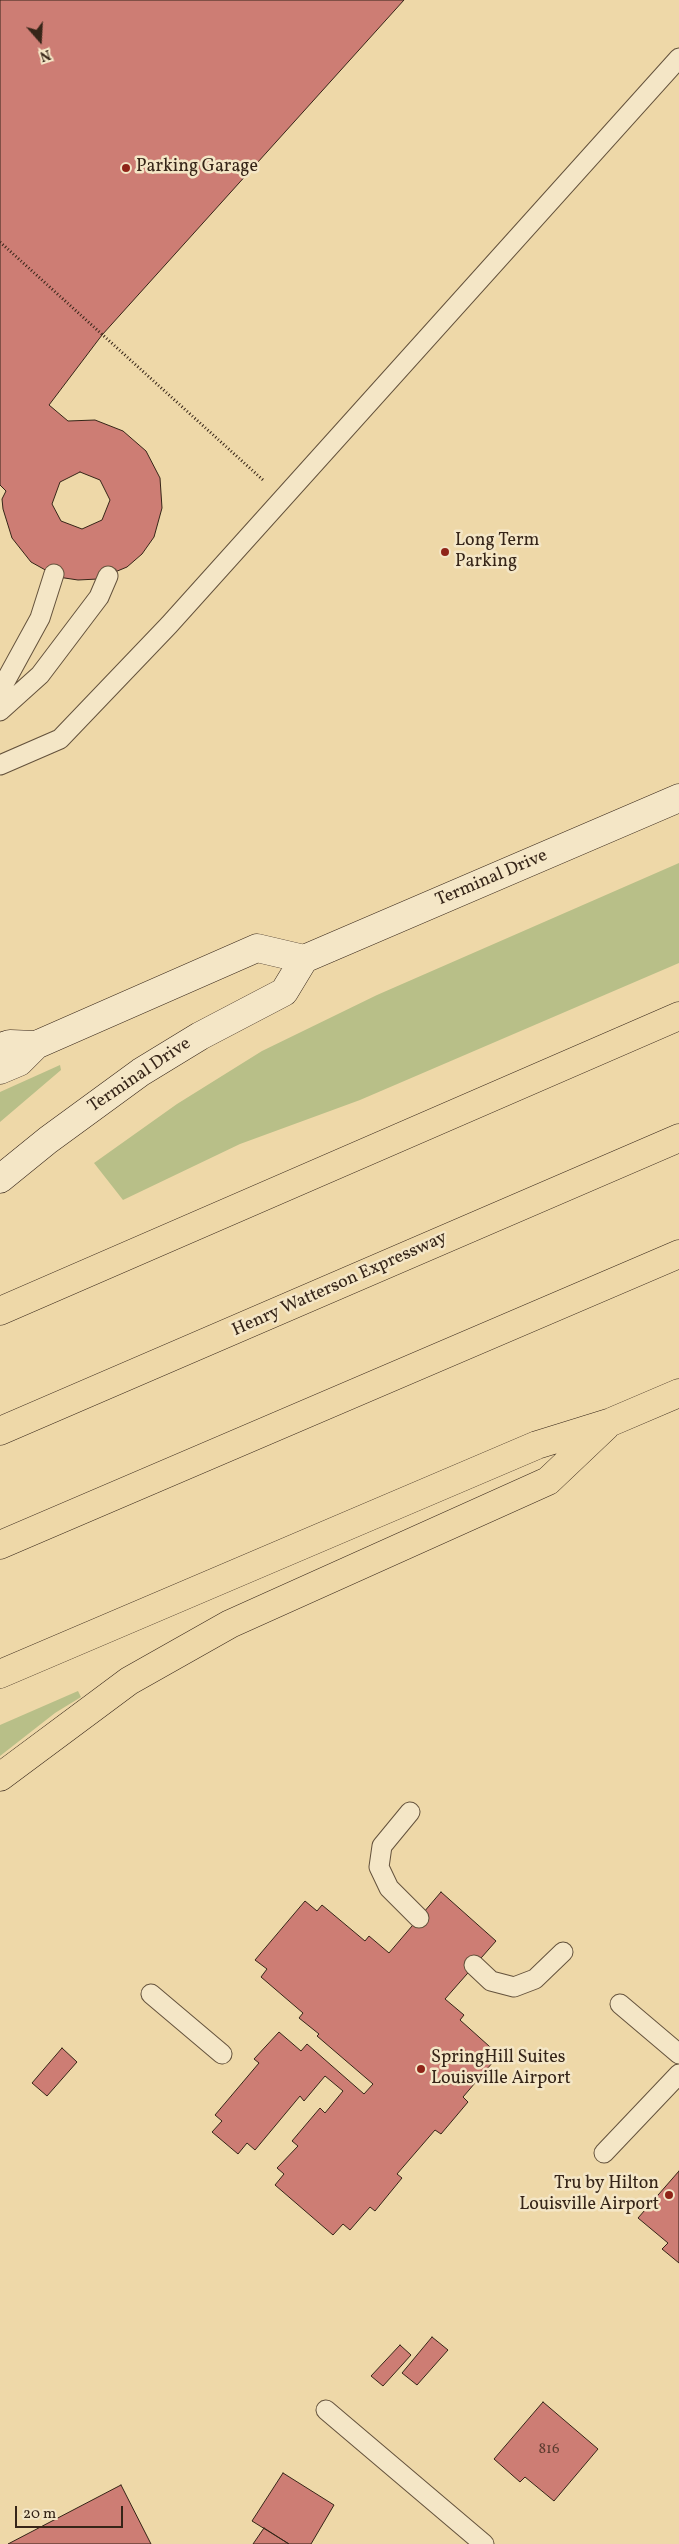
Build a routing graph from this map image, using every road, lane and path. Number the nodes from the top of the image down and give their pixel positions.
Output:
1 (679, 58) edge
2 (0, 242) edge
3 (269, 486) dead end
4 (54, 574) dead end
5 (108, 576) dead end
6 (0, 692) edge
7 (0, 711) edge
8 (0, 765) edge
9 (679, 798) edge
10 (304, 959) junction
11 (679, 1016) edge
12 (36, 1045) junction
13 (0, 1047) edge
14 (0, 1070) edge
15 (679, 1138) edge
16 (0, 1179) edge
17 (679, 1254) edge
18 (0, 1311) edge
19 (679, 1393) edge
20 (611, 1422) junction
21 (0, 1431) edge
22 (0, 1544) edge
23 (0, 1674) edge
24 (0, 1777) edge
25 (410, 1812) dead end
26 (418, 1918) dead end
27 (563, 1952) dead end
28 (474, 1965) dead end
29 (151, 1994) dead end
30 (620, 2004) dead end
31 (222, 2054) dead end
32 (679, 2054) edge
33 (679, 2074) edge
34 (604, 2153) dead end
35 (326, 2410) dead end
36 (484, 2544) edge

1 - 8 lane
2 - 3 path
4 - 6 lane
5 - 7 lane
9 - 10 main road, Terminal Drive
10 - 12 main road
10 - 16 main road, Terminal Drive
11 - 18 highway
12 - 13 main road
12 - 14 main road
15 - 21 highway, Henry Watterson Expressway
17 - 22 highway
19 - 20 highway
20 - 23 highway
20 - 24 highway
25 - 26 lane
27 - 28 lane
29 - 31 lane
30 - 32 lane
33 - 34 lane
35 - 36 lane

